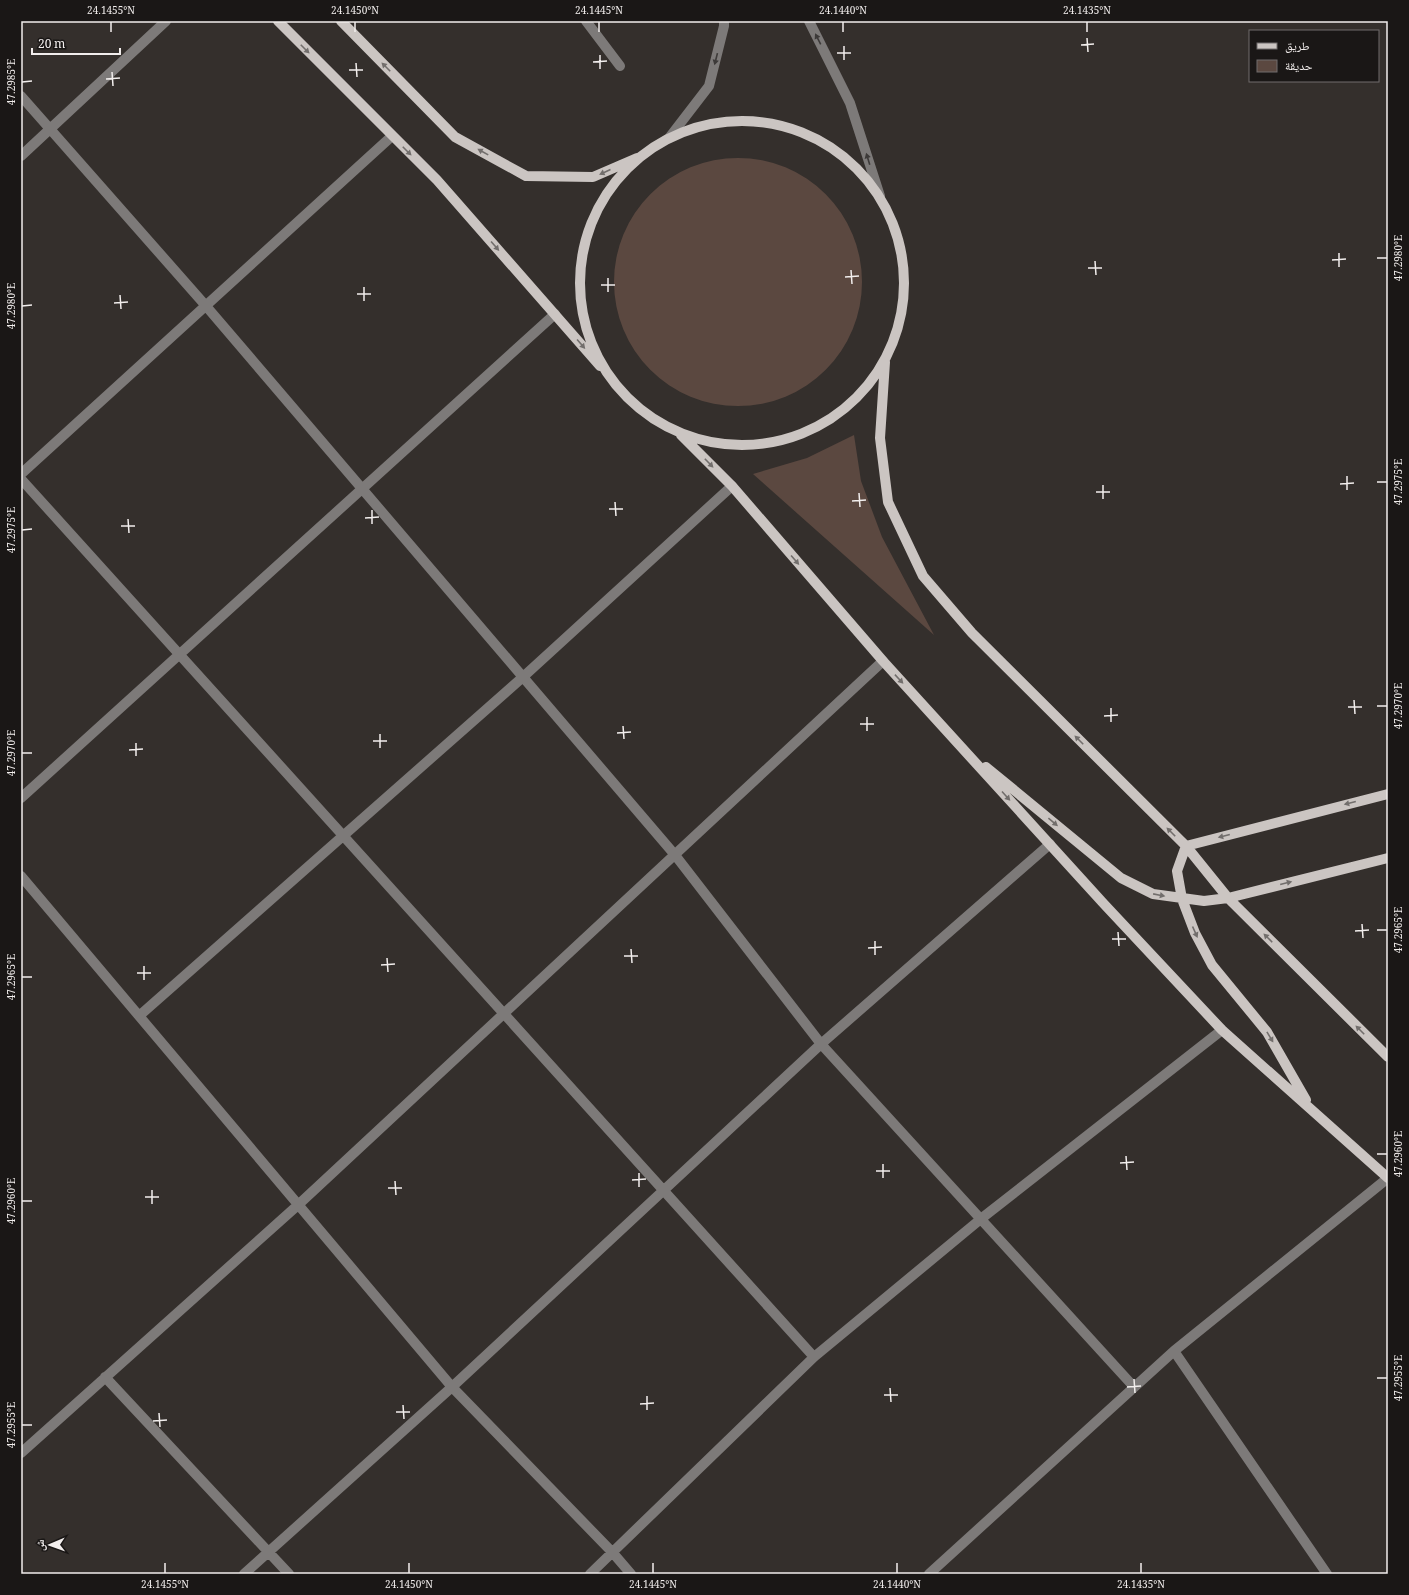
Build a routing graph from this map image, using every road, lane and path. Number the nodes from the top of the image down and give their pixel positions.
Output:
1 (166, 21) edge
2 (278, 21) edge
3 (341, 21) edge
4 (586, 21) edge
5 (724, 21) edge
6 (809, 21) edge
7 (620, 66) dead end
8 (21, 96) edge
9 (50, 129) junction
10 (392, 136) junction
11 (669, 138) junction
12 (21, 156) edge
13 (641, 156) junction
14 (880, 196) junction
15 (206, 306) junction
16 (555, 314) junction
17 (885, 362) junction
18 (608, 375) junction
19 (682, 435) junction
20 (21, 474) edge
21 (21, 479) edge
22 (732, 486) junction
23 (362, 489) junction
24 (179, 654) junction
25 (883, 661) junction
26 (523, 677) junction
27 (958, 744) junction
28 (1388, 794) edge
29 (21, 798) edge
30 (343, 836) junction
31 (1050, 844) junction
32 (1186, 846) junction
33 (675, 855) junction
34 (1388, 858) edge
35 (21, 876) edge
36 (1228, 898) junction
37 (1182, 899) junction
38 (504, 1014) junction
39 (139, 1016) junction
40 (1222, 1030) junction
41 (821, 1044) junction
42 (1388, 1057) edge
43 (1311, 1108) junction
44 (1388, 1178) edge
45 (664, 1191) junction
46 (298, 1205) junction
47 (982, 1218) junction
48 (1174, 1351) junction
49 (814, 1357) junction
50 (105, 1378) junction
51 (452, 1387) junction
52 (1134, 1387) junction
53 (21, 1453) edge
54 (269, 1552) junction
55 (613, 1553) junction
56 (244, 1574) edge
57 (289, 1574) edge
58 (590, 1574) edge
59 (631, 1574) edge
60 (929, 1574) edge
61 (1327, 1574) edge

1 - 9 street
2 -> 10 main road
13 -> 3 main road
4 - 7 street
5 -> 11 street
14 -> 6 street
8 - 9 street
9 - 12 street
9 - 15 street
10 - 15 street
10 -> 16 main road
11 - 13 main road
11 - 14 main road
13 - 18 main road
14 - 17 main road
15 - 20 street
15 - 23 street
16 -> 18 main road
16 - 23 street
17 - 19 main road
32 -> 17 main road
18 - 19 main road
19 -> 22 main road
21 - 24 street
22 -> 25 main road
22 - 26 street
23 - 24 street
23 - 26 street
24 - 29 street
24 - 30 street
25 -> 27 main road
25 - 33 street
26 - 30 street
26 - 33 street
27 -> 31 main road
27 -> 37 main road
28 -> 32 main road
30 - 38 street
30 - 39 street
31 - 40 main road
31 - 41 street
32 - 36 main road
32 - 37 main road
33 - 38 street
33 - 41 street
36 -> 34 main road
35 - 39 street
36 - 37 main road
42 -> 36 main road
37 -> 43 main road
38 - 45 street
38 - 46 street
39 - 46 street
40 - 43 main road
40 - 47 street
41 - 45 street
41 - 47 street
43 - 44 main road
44 - 48 street
45 - 49 street
45 - 51 street
46 - 50 street
46 - 51 street
47 - 49 street
47 - 52 street
48 - 52 street
48 - 61 street
49 - 55 street
50 - 53 street
50 - 54 street
51 - 54 street
51 - 55 street
52 - 60 street
54 - 56 street
54 - 57 street
55 - 58 street
55 - 59 street

